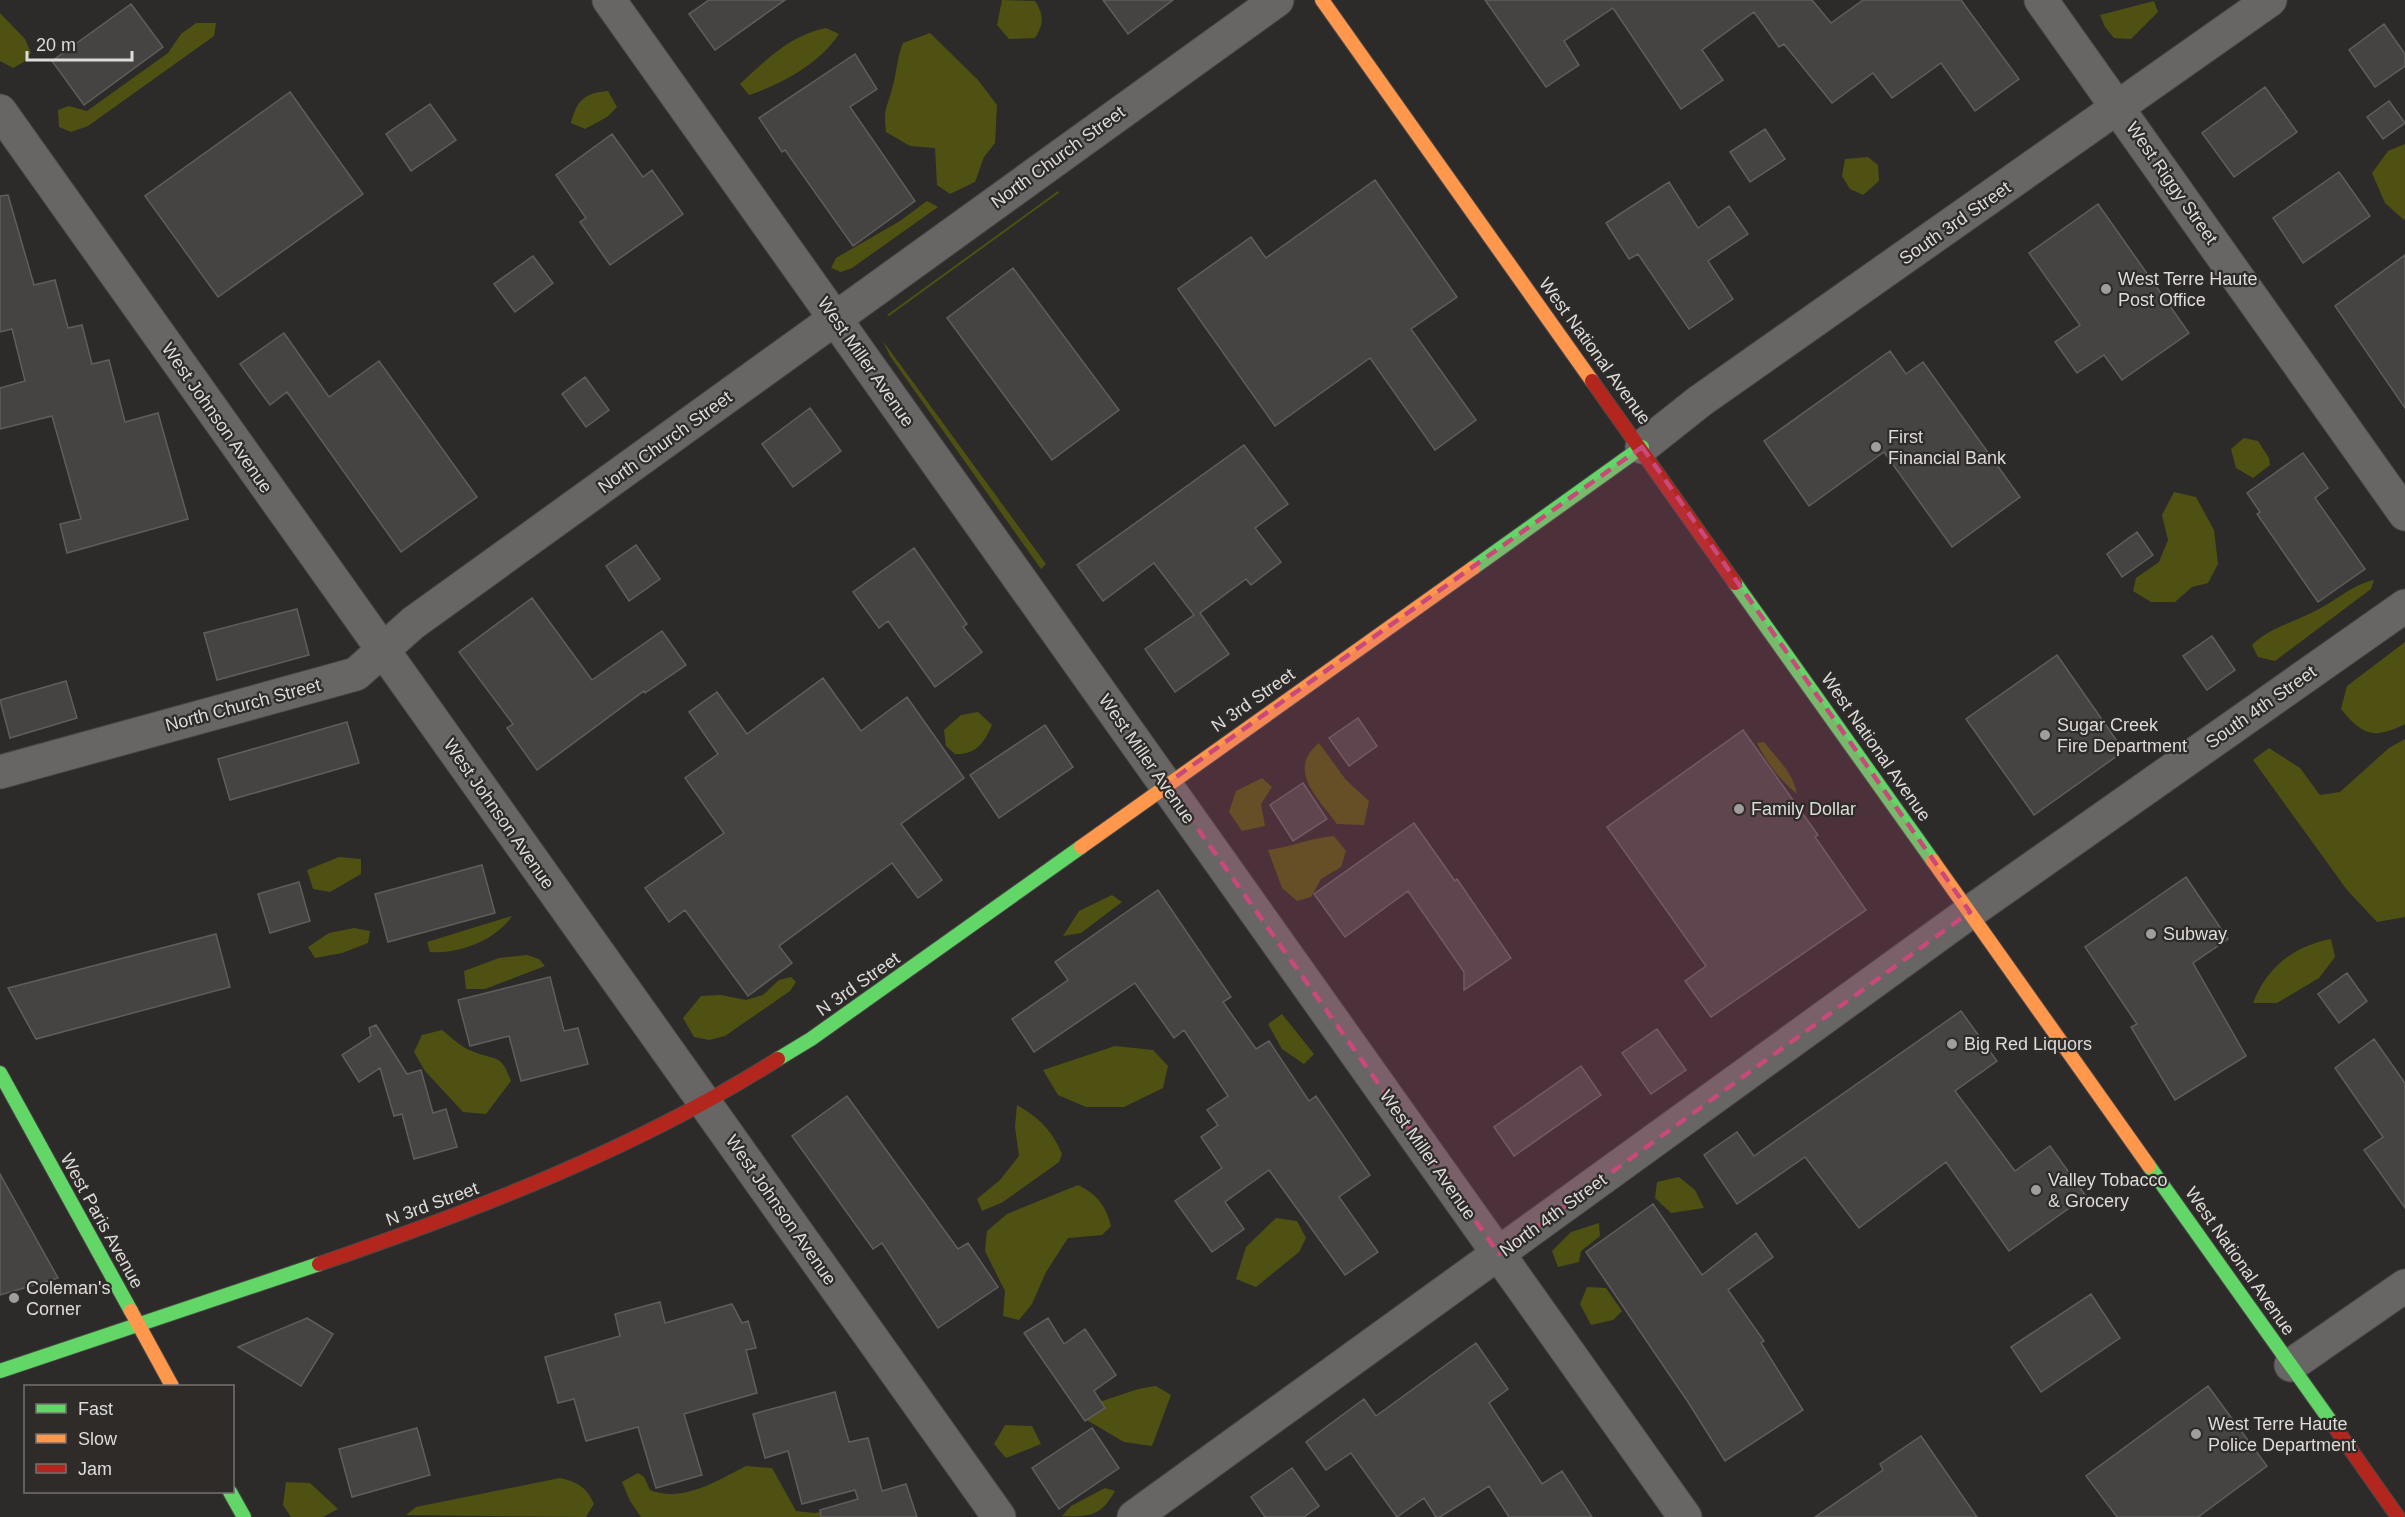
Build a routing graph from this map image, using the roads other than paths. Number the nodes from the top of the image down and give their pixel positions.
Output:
1 (609, 0) edge
2 (1277, 0) edge
3 (1322, 0) edge
4 (2041, 0) edge
5 (2270, 0) edge
6 (2118, 107) junction
7 (0, 111) edge
8 (836, 320) junction
9 (1641, 447) junction
10 (2405, 514) edge
11 (2405, 606) edge
12 (383, 651) junction
13 (0, 772) edge
14 (1166, 784) junction
15 (1970, 912) junction
16 (0, 1074) edge
17 (704, 1103) junction
18 (1499, 1254) junction
19 (2405, 1286) edge
20 (139, 1324) junction
21 (2291, 1365) junction
22 (0, 1371) edge
23 (171, 1385) edge
24 (231, 1493) edge
25 (244, 1517) edge
26 (999, 1517) edge
27 (1134, 1517) edge
28 (1685, 1517) edge
29 (2398, 1517) edge

1 - 8 street, West Miller Avenue
2 - 8 street, North Church Street
3 - 9 main road, West National Avenue
4 - 6 street, West Riggy Street
5 - 6 street, South 3rd Street
6 - 9 street, South 3rd Street
6 - 10 street, West Riggy Street
7 - 12 street, West Johnson Avenue
8 - 12 street, North Church Street
8 - 14 street, West Miller Avenue
9 - 14 main road, N 3rd Street
9 - 15 main road, West National Avenue
11 - 15 street, South 4th Street
12 - 13 street, North Church Street
12 - 17 street, West Johnson Avenue
14 - 17 main road, N 3rd Street
14 - 18 street, West Miller Avenue
15 - 18 street, North 4th Street
15 - 21 main road, West National Avenue
16 - 20 main road, West Paris Avenue
17 - 20 main road, N 3rd Street
17 - 26 street, West Johnson Avenue
18 - 27 street, North 4th Street
18 - 28 street, West Miller Avenue
19 - 21 street
20 - 22 main road, N 3rd Street
20 - 23 main road, West Paris Avenue
21 - 29 main road, West National Avenue
24 - 25 main road

